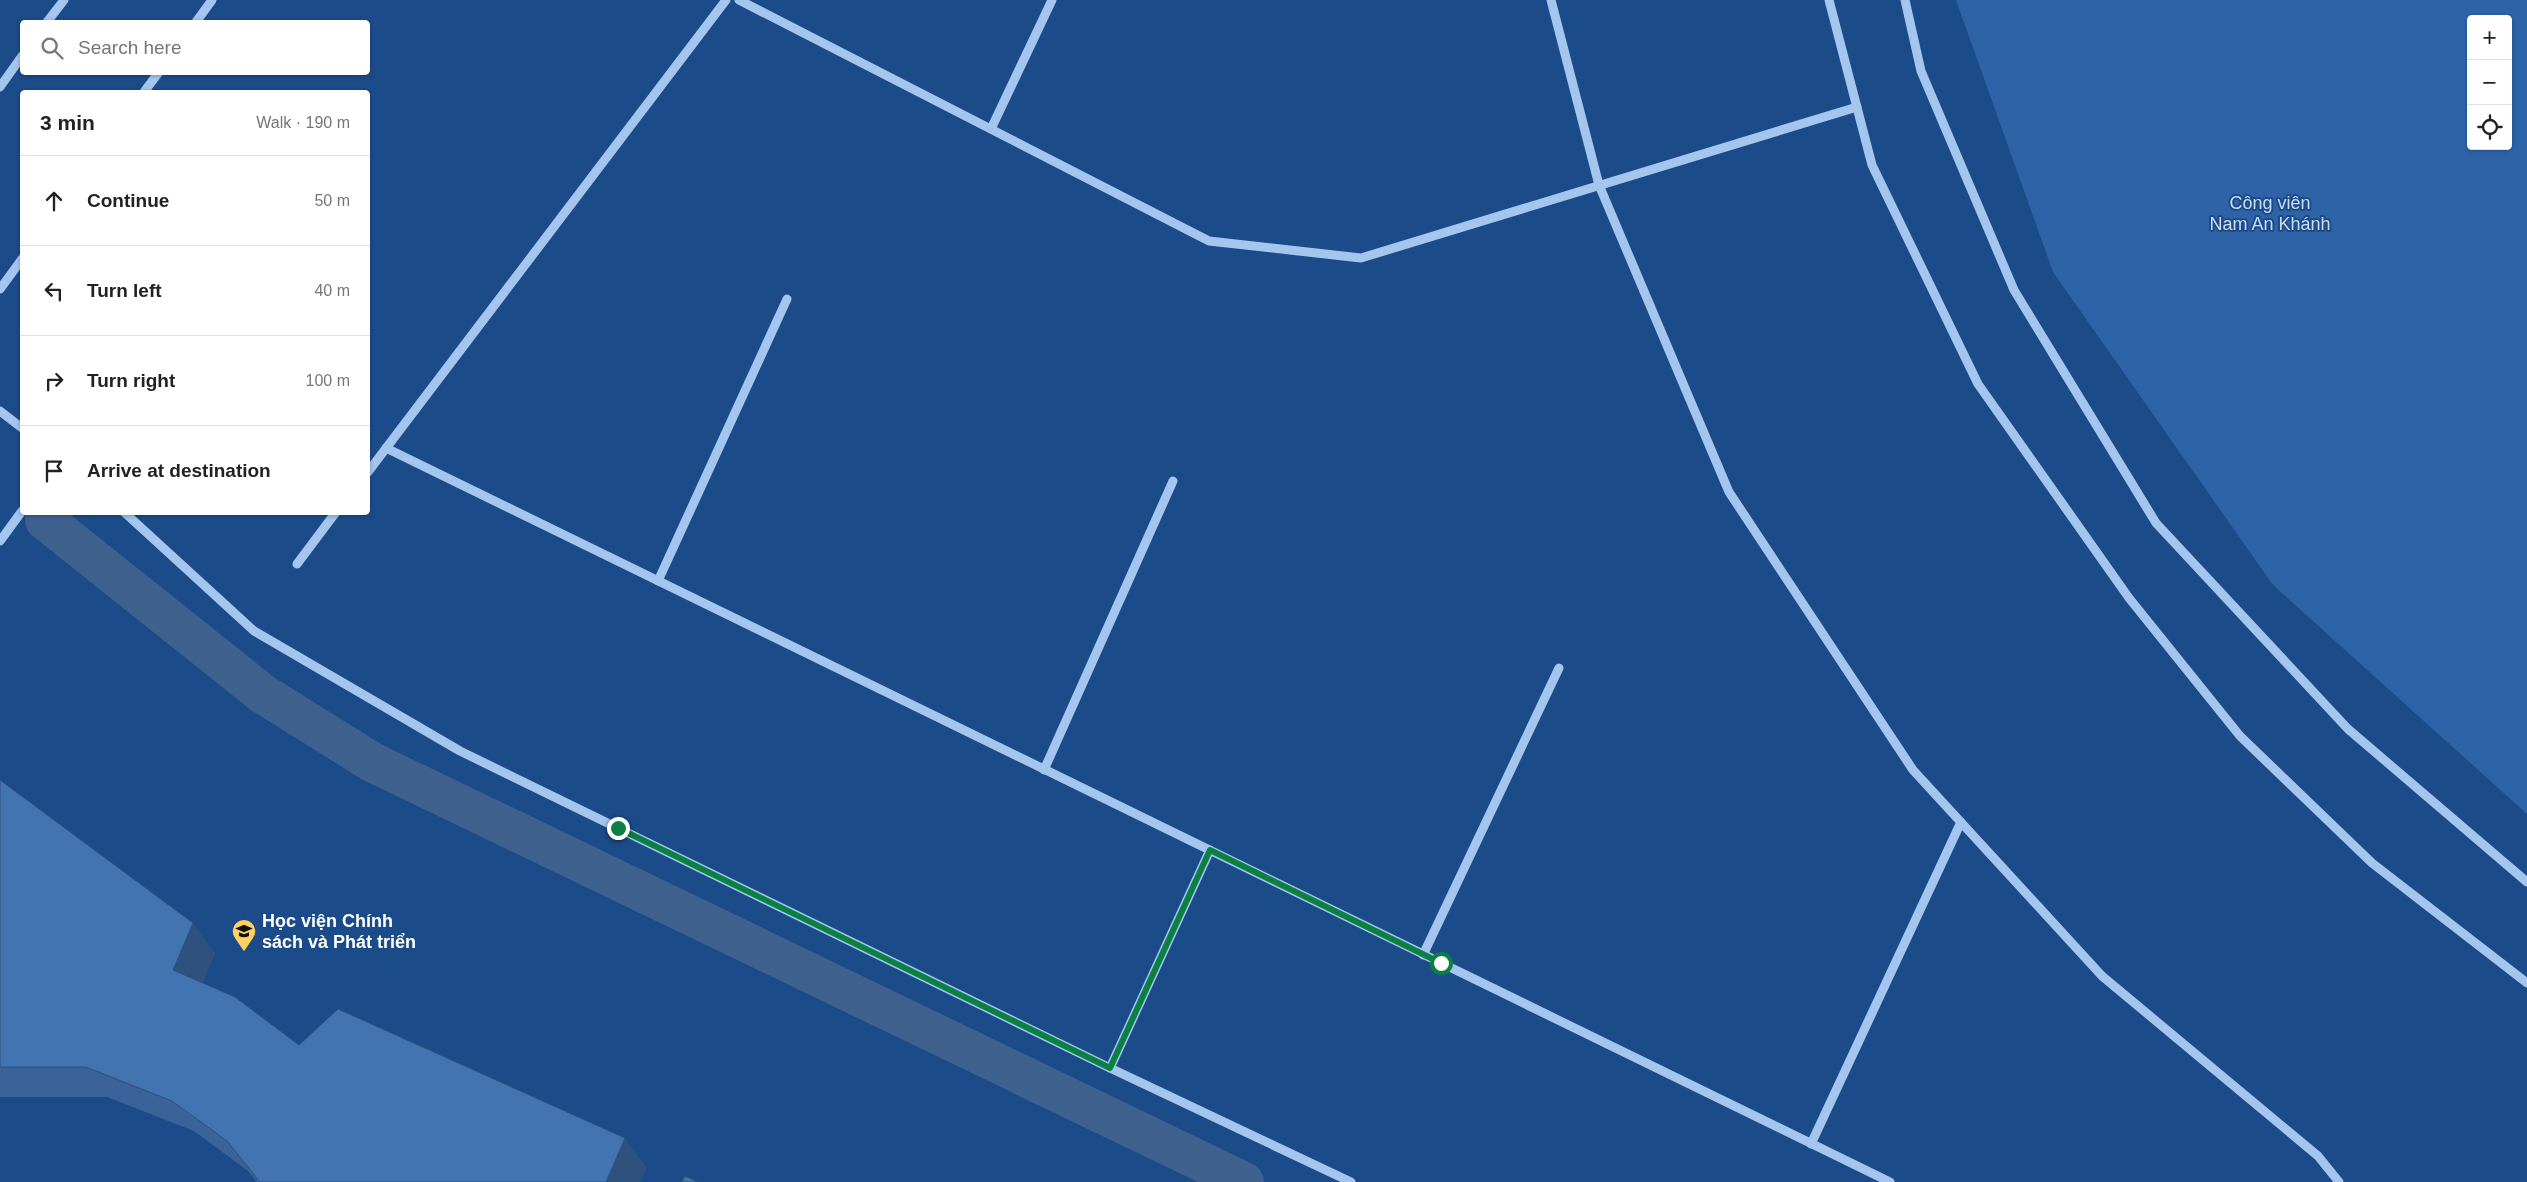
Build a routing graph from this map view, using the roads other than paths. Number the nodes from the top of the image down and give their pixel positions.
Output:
1 (64, 0) edge
2 (212, 0) edge
3 (726, 0) edge
4 (739, 0) edge
5 (1052, 0) edge
6 (1551, 0) edge
7 (1829, 0) edge
8 (1906, 0) edge
9 (49, 20) edge
10 (197, 20) edge
11 (20, 59) edge
12 (157, 75) edge
13 (0, 87) edge
14 (146, 90) edge
15 (1857, 107) junction
16 (991, 129) junction
17 (1599, 185) junction
18 (20, 261) edge
19 (0, 289) edge
20 (787, 299) dead end
21 (0, 411) edge
22 (20, 426) edge
23 (386, 448) junction
24 (370, 469) edge
25 (1173, 481) dead end
26 (20, 514) edge
27 (127, 515) edge
28 (334, 515) edge
29 (0, 541) edge
30 (297, 564) dead end
31 (658, 581) junction
32 (1559, 668) dead end
33 (1044, 770) junction
34 (1961, 822) junction
35 (1210, 850) junction
36 (2527, 882) edge
37 (1423, 954) junction
38 (2527, 982) edge
39 (1110, 1068) junction
40 (1811, 1144) junction
41 (1352, 1182) edge
42 (1890, 1182) edge
43 (2339, 1182) edge

1 - 9 street
2 - 10 street
3 - 23 street
4 - 16 street
5 - 16 street
6 - 17 street
7 - 15 street
8 - 36 street
11 - 13 street
12 - 14 street
15 - 17 street
15 - 38 street
16 - 17 street
17 - 34 street
18 - 19 street
20 - 31 street
21 - 22 street
23 - 24 street
23 - 31 street
25 - 33 street
26 - 29 street
27 - 39 street
28 - 30 street
31 - 33 street
32 - 37 street
33 - 35 street
34 - 40 street
34 - 43 street
35 - 37 street
35 - 39 street
37 - 40 street
39 - 41 street
40 - 42 street

